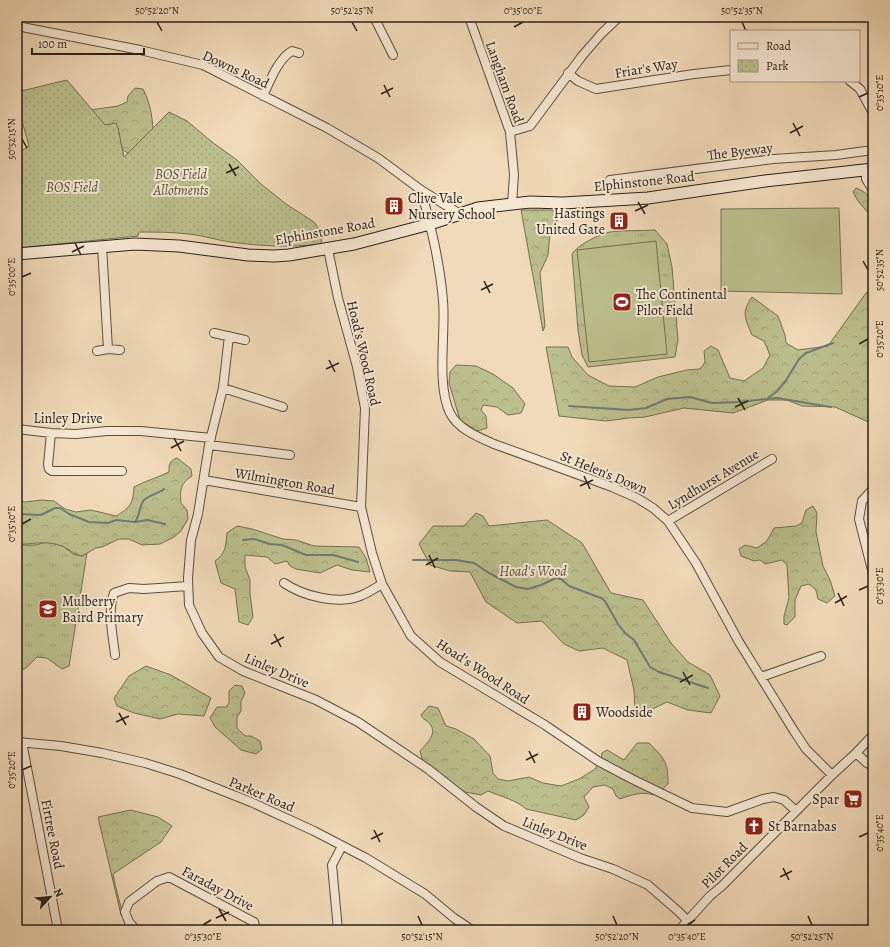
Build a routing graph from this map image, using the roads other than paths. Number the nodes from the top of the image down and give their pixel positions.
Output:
1 (374, 17) edge
2 (469, 17) edge
3 (616, 18) edge
4 (17, 26) edge
5 (299, 53) dead end
6 (392, 55) dead end
7 (730, 70) edge
8 (568, 73) junction
9 (851, 82) edge
10 (263, 96) junction
11 (873, 113) edge
12 (510, 132) junction
13 (873, 150) edge
14 (869, 169) edge
15 (610, 180) dead end
16 (421, 190) junction
17 (873, 190) edge
18 (512, 204) junction
19 (460, 214) junction
20 (430, 224) junction
21 (102, 246) junction
22 (328, 249) junction
23 (17, 254) edge
24 (214, 333) dead end
25 (229, 336) junction
26 (246, 340) dead end
27 (108, 349) junction
28 (120, 350) dead end
29 (97, 351) dead end
30 (223, 388) junction
31 (284, 407) dead end
32 (17, 429) edge
33 (52, 433) junction
34 (210, 442) junction
35 (290, 455) dead end
36 (772, 459) dead end
37 (122, 471) dead end
38 (204, 480) junction
39 (873, 489) edge
40 (361, 507) junction
41 (668, 521) junction
42 (873, 574) edge
43 (284, 583) dead end
44 (382, 584) junction
45 (188, 586) junction
46 (115, 655) dead end
47 (821, 656) dead end
48 (761, 677) junction
49 (873, 735) edge
50 (20, 742) edge
51 (856, 753) junction
52 (873, 766) edge
53 (832, 774) junction
54 (796, 811) junction
55 (342, 846) junction
56 (687, 920) junction
57 (58, 930) edge
58 (136, 930) edge
59 (256, 930) edge
60 (338, 930) edge
61 (472, 930) edge
62 (679, 930) edge

1 - 6 street
2 - 12 street, Langham Road
3 - 8 street
4 - 10 street, Downs Road
5 - 10 street
7 - 8 street, Friar's Way
8 - 12 street
9 - 11 street
10 - 16 street, Downs Road
12 - 18 street, Langham Road
13 - 15 street, The Byeway
14 - 17 street
14 - 18 street, Elphinstone Road
16 - 19 street, Downs Road
16 - 20 street
18 - 19 street, Elphinstone Road
19 - 20 street, Elphinstone Road
20 - 22 street, Elphinstone Road
20 - 41 street, St Helen's Down
21 - 22 street, Elphinstone Road
21 - 23 street, Elphinstone Road
21 - 27 street
22 - 40 street, Hoad's Wood Road
24 - 25 street
25 - 26 street
25 - 30 street
27 - 28 street
27 - 29 street
30 - 31 street
30 - 34 street
32 - 33 street, Linley Drive
33 - 34 street, Linley Drive
33 - 37 street
34 - 35 street
34 - 38 street, Linley Drive
36 - 41 street, Lyndhurst Avenue
38 - 40 street, Wilmington Road
38 - 45 street, Linley Drive
39 - 42 street
40 - 44 street, Hoad's Wood Road
41 - 48 street, St Helen's Down
43 - 44 street
44 - 54 street, Hoad's Wood Road
45 - 46 street
45 - 56 street, Linley Drive
47 - 48 street
48 - 53 street, St Helen's Down
49 - 51 street, Pilot Road
50 - 55 street, Parker Road
50 - 57 street, Firtree Road
51 - 52 street
51 - 53 street, Pilot Road
53 - 54 street, Pilot Road
54 - 56 street, Pilot Road
55 - 60 street
55 - 61 street, Parker Road
56 - 62 street, Pilot Road
58 - 59 street, Faraday Drive

